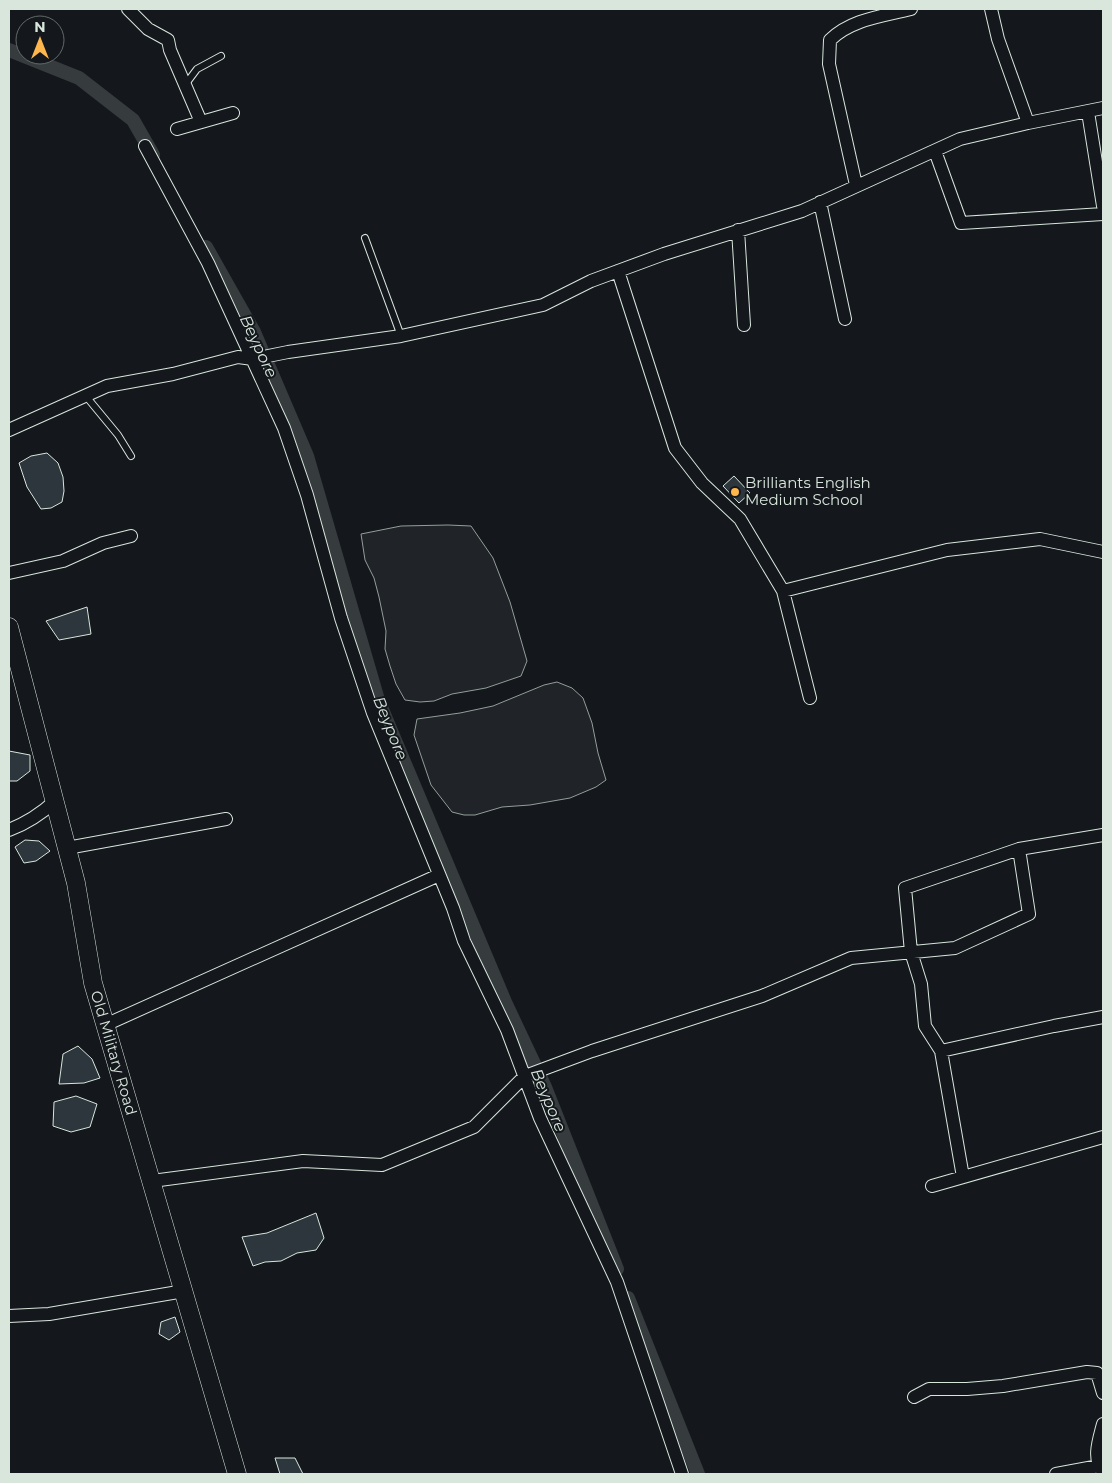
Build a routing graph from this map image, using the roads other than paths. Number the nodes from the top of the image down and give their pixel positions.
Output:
1 (128, 9) edge
2 (911, 9) edge
3 (991, 9) edge
4 (221, 56) dead end
5 (185, 84) junction
6 (1103, 108) edge
7 (1088, 112) junction
8 (233, 113) dead end
9 (201, 122) junction
10 (1028, 123) junction
11 (177, 129) dead end
12 (145, 146) dead end
13 (935, 151) junction
14 (856, 185) junction
15 (820, 202) junction
16 (1103, 206) edge
17 (1103, 214) edge
18 (738, 230) junction
19 (365, 238) dead end
20 (618, 271) junction
21 (845, 319) dead end
22 (744, 325) dead end
23 (401, 336) junction
24 (254, 358) junction
25 (85, 395) junction
26 (9, 430) edge
27 (131, 456) dead end
28 (131, 536) dead end
29 (1103, 552) edge
30 (9, 573) edge
31 (783, 591) junction
32 (9, 627) edge
33 (810, 698) dead end
34 (55, 801) junction
35 (226, 819) dead end
36 (9, 830) edge
37 (1103, 835) edge
38 (67, 848) junction
39 (1019, 849) junction
40 (439, 875) junction
41 (911, 952) junction
42 (1103, 1017) edge
43 (105, 1025) junction
44 (941, 1051) junction
45 (525, 1076) junction
46 (1103, 1137) edge
47 (962, 1177) junction
48 (152, 1181) junction
49 (932, 1186) dead end
50 (184, 1291) junction
51 (9, 1316) edge
52 (1103, 1393) edge
53 (914, 1397) dead end
54 (1103, 1424) edge
55 (1101, 1469) edge
56 (237, 1474) edge
57 (682, 1474) edge
58 (1056, 1474) edge

1 - 5 street
2 - 14 street
3 - 10 street
4 - 5 lane
5 - 9 street
6 - 7 street
7 - 10 street
7 - 16 street
8 - 9 street
9 - 11 street
10 - 13 street
12 - 24 street
13 - 14 street
13 - 17 street
14 - 15 street
15 - 18 street
15 - 21 street
18 - 20 street
18 - 22 street
19 - 23 lane
20 - 23 street
20 - 31 street
23 - 24 street
24 - 25 street
24 - 40 street
25 - 26 street
25 - 27 lane
28 - 30 street
29 - 31 street
31 - 33 street
32 - 34 main road, Old Military Road
34 - 36 street
34 - 38 main road, Old Military Road
35 - 38 street
37 - 39 street
38 - 43 main road, Old Military Road
39 - 41 street
39 - 41 street
40 - 43 street
40 - 45 street
41 - 44 street
41 - 45 street
42 - 44 street
43 - 48 main road, Old Military Road
44 - 47 street
45 - 48 street
45 - 57 street
46 - 47 street
47 - 49 street
48 - 50 main road, Old Military Road
50 - 51 street
50 - 56 main road, Old Military Road
52 - 53 street
54 - 55 street
55 - 58 street

